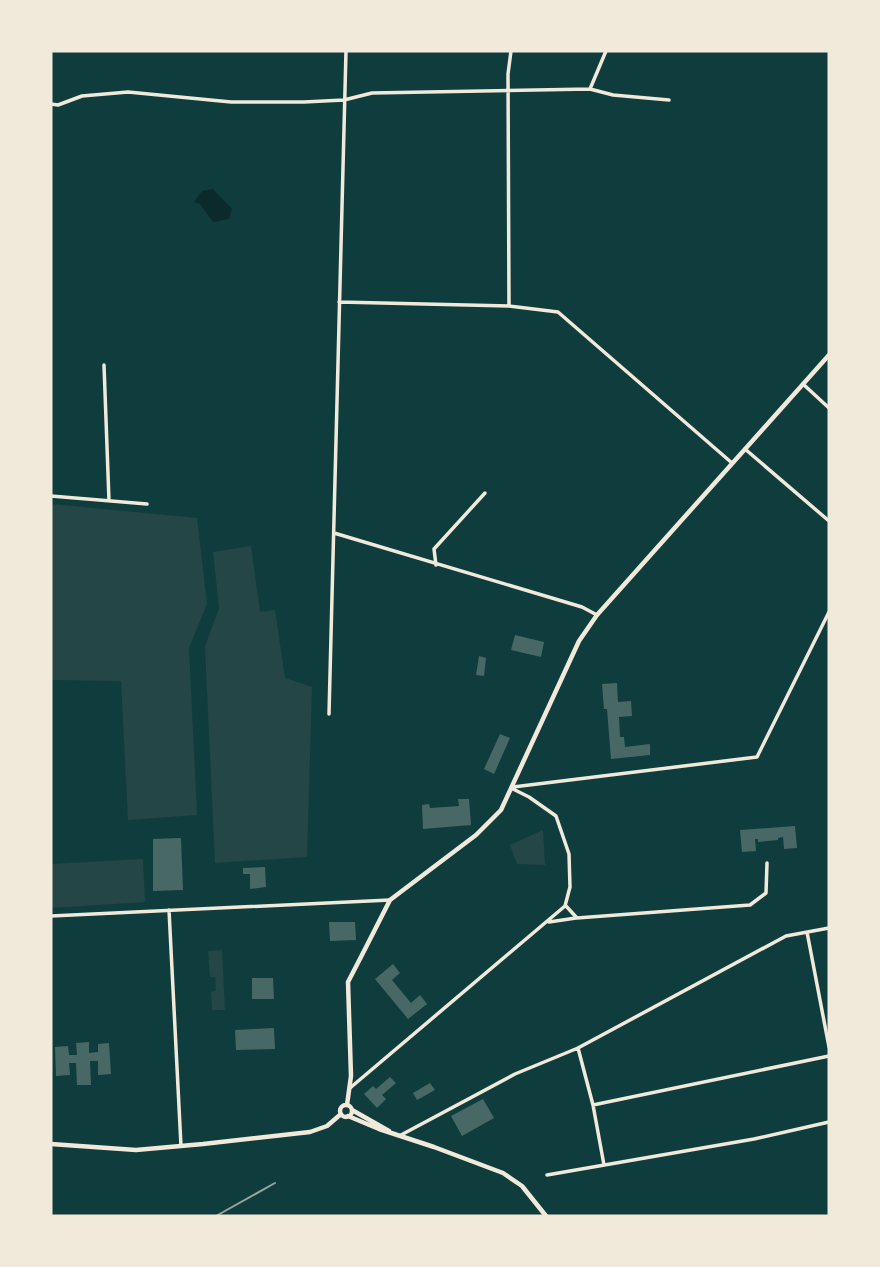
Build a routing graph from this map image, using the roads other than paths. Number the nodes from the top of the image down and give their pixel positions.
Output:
1 (346, 51) edge
2 (511, 51) edge
3 (606, 51) edge
4 (590, 89) junction
5 (508, 90) junction
6 (344, 100) junction
7 (669, 100) dead end
8 (51, 104) edge
9 (339, 302) junction
10 (509, 306) junction
11 (829, 355) edge
12 (104, 365) dead end
13 (803, 384) junction
14 (829, 408) edge
15 (745, 449) junction
16 (732, 463) junction
17 (485, 493) dead end
18 (51, 496) edge
19 (109, 501) junction
20 (147, 504) dead end
21 (829, 521) edge
22 (334, 533) junction
23 (436, 565) junction
24 (829, 612) edge
25 (597, 615) junction
26 (329, 714) dead end
27 (511, 788) junction
28 (767, 863) dead end
29 (390, 900) junction
30 (565, 906) junction
31 (169, 910) junction
32 (51, 916) edge
33 (577, 918) junction
34 (547, 922) junction
35 (829, 928) edge
36 (807, 932) junction
37 (827, 1023) edge
38 (829, 1047) edge
39 (578, 1048) junction
40 (829, 1056) edge
41 (349, 1088) junction
42 (593, 1105) junction
43 (349, 1107) junction
44 (341, 1114) junction
45 (348, 1116) junction
46 (829, 1122) edge
47 (399, 1136) junction
48 (51, 1144) edge
49 (181, 1146) junction
50 (604, 1165) junction
51 (547, 1175) dead end
52 (546, 1216) edge

1 - 6 street
2 - 5 street
3 - 4 street
4 - 5 street
4 - 7 street
5 - 6 street
5 - 10 street
6 - 8 street
6 - 9 street
9 - 10 street
9 - 22 street
10 - 16 street
11 - 13 street
12 - 19 street
13 - 14 street
13 - 15 street
15 - 16 street
15 - 21 street
16 - 25 street
17 - 23 street
18 - 19 street
19 - 20 street
22 - 23 street
22 - 26 street
23 - 25 street
24 - 27 street
25 - 27 street
27 - 29 street
27 - 30 street
28 - 33 street
29 - 31 street
29 - 41 street
30 - 33 street
30 - 34 street
31 - 32 street
31 - 49 street
33 - 34 street
34 - 41 street
35 - 36 street
36 - 37 street
36 - 39 street
37 - 38 street
39 - 42 street
39 - 47 street
40 - 42 street
41 - 43 street
42 - 50 street
43 - 44 street
43 - 45 street
43 - 47 street
44 - 45 street
44 - 49 street
45 - 47 street
46 - 50 street
47 - 52 street
48 - 49 street
50 - 51 street

